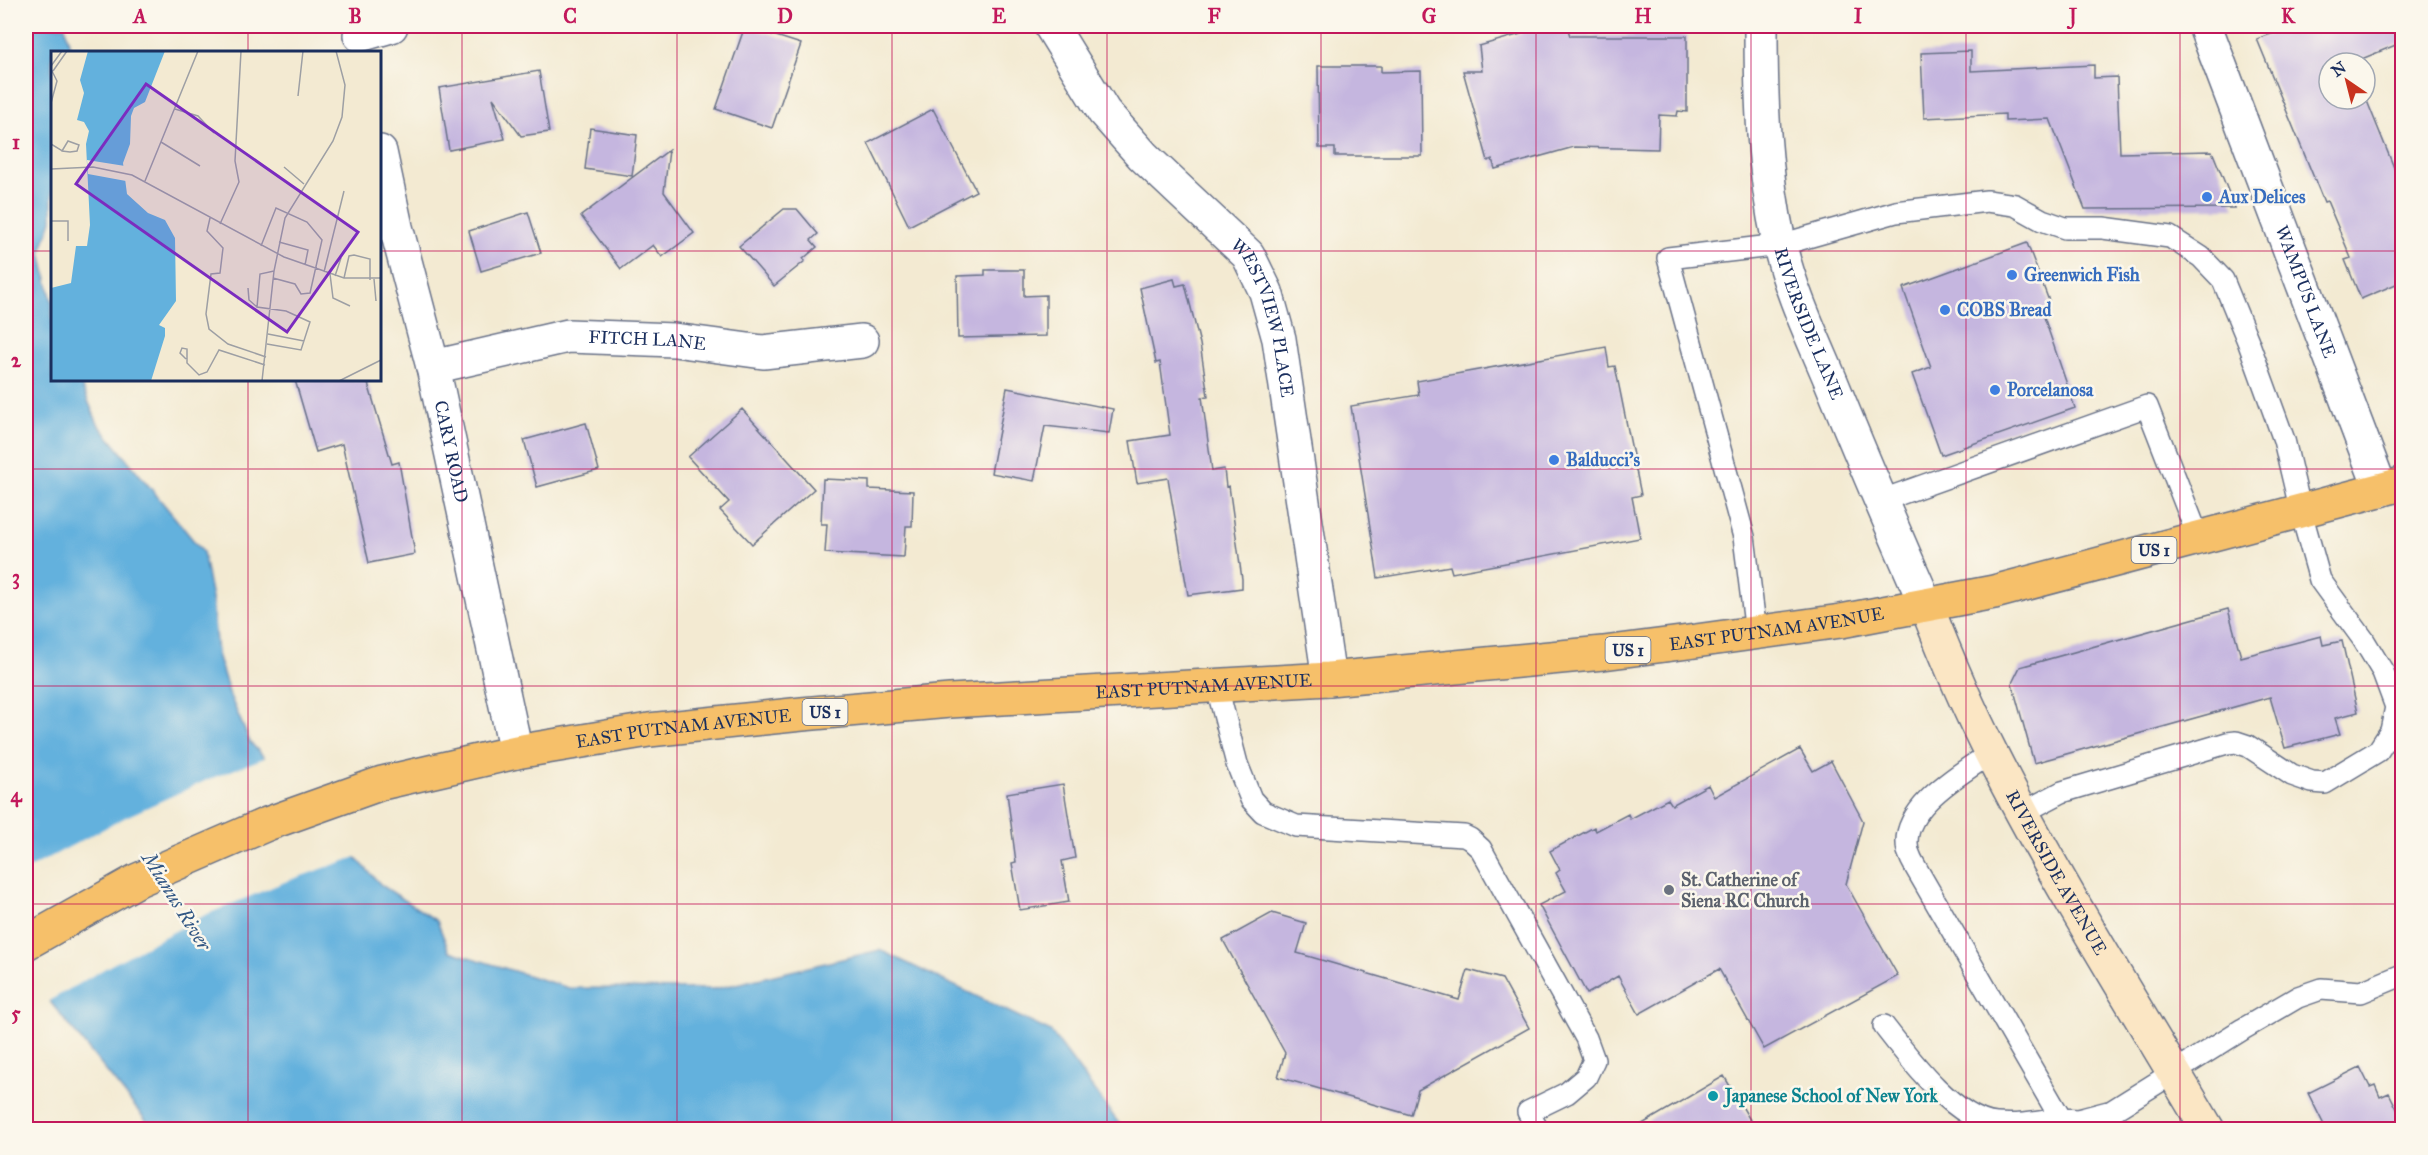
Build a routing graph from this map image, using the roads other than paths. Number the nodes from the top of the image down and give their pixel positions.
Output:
1 (391, 26) edge
2 (1051, 26) edge
3 (1761, 26) edge
4 (2205, 26) edge
5 (360, 38) edge
6 (381, 157) edge
7 (1780, 245) junction
8 (862, 341) dead end
9 (433, 367) junction
10 (2392, 487) edge
11 (1880, 501) junction
12 (2301, 512) junction
13 (2199, 539) junction
14 (1926, 605) junction
15 (1756, 633) junction
16 (1329, 679) junction
17 (1217, 687) junction
18 (516, 752) junction
19 (1991, 753) junction
20 (2022, 813) junction
21 (26, 943) edge
22 (2403, 975) edge
23 (1884, 1026) dead end
24 (2175, 1072) junction
25 (2061, 1119) junction
26 (1538, 1130) edge
27 (2208, 1130) edge

1 - 5 street
2 - 16 street, WESTVIEW PLACE
3 - 7 street, RIVERSIDE LANE
4 - 10 street, WAMPUS LANE
6 - 9 street, CARY ROAD
7 - 11 street, RIVERSIDE LANE
7 - 12 lane
7 - 15 lane
8 - 9 street, FITCH LANE
9 - 18 street, CARY ROAD
10 - 12 main road, EAST PUTNAM AVENUE / US 1
11 - 13 lane
11 - 14 street, RIVERSIDE LANE
12 - 13 main road, EAST PUTNAM AVENUE / US 1
12 - 20 lane
13 - 14 main road, EAST PUTNAM AVENUE / US 1
14 - 15 main road, EAST PUTNAM AVENUE / US 1
14 - 19 street, RIVERSIDE AVENUE
15 - 16 main road, EAST PUTNAM AVENUE / US 1
16 - 17 main road, EAST PUTNAM AVENUE / US 1
17 - 18 main road, EAST PUTNAM AVENUE / US 1
17 - 26 lane
18 - 21 main road, EAST PUTNAM AVENUE / US 1
19 - 20 street, RIVERSIDE AVENUE
19 - 25 lane
20 - 24 street, RIVERSIDE AVENUE
22 - 24 lane
23 - 25 lane
24 - 25 lane
24 - 27 street, RIVERSIDE AVENUE

